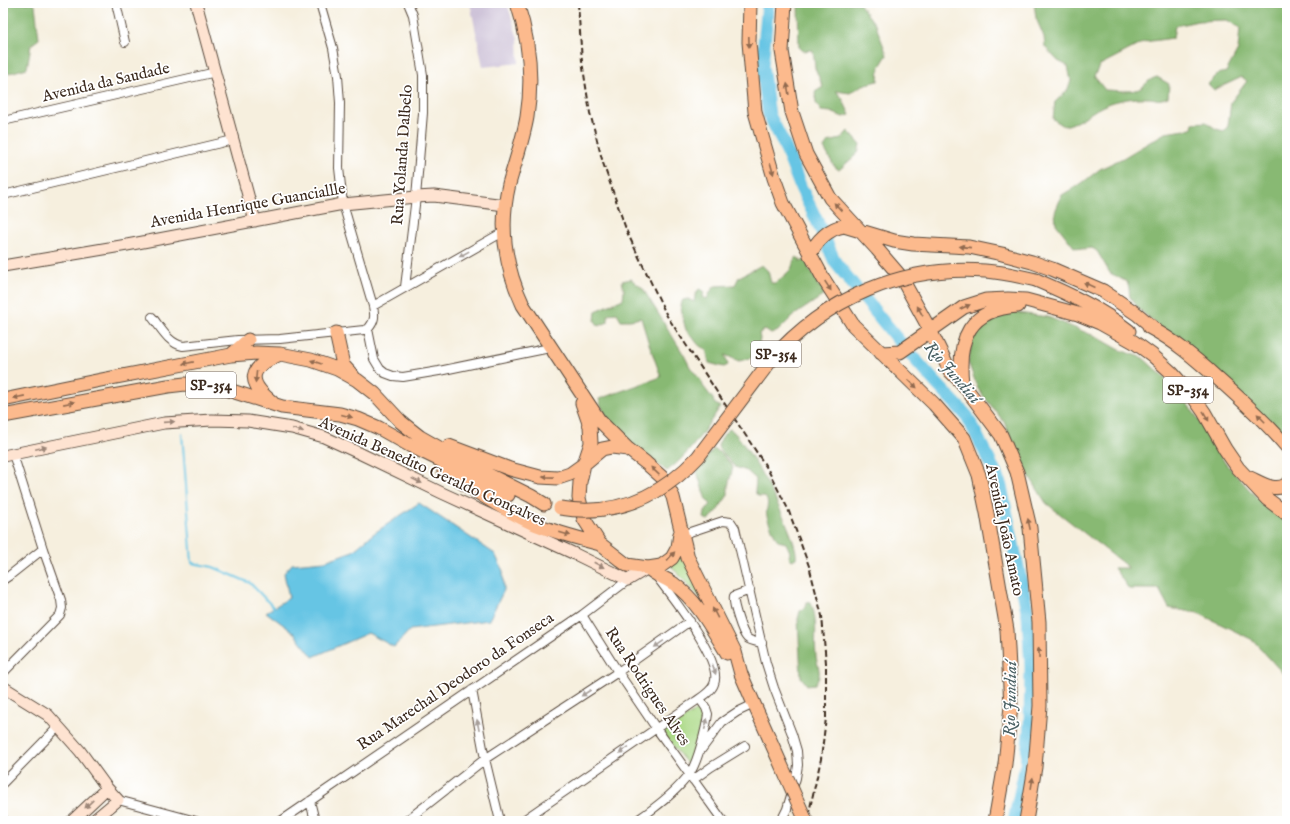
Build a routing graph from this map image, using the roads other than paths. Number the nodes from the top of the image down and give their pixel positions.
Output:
1 (116, 3) edge
2 (196, 3) edge
3 (320, 3) edge
4 (408, 3) edge
5 (513, 3) edge
6 (517, 3) edge
7 (750, 3) edge
8 (785, 3) edge
9 (125, 42) dead end
10 (216, 72) junction
11 (3, 121) edge
12 (233, 140) junction
13 (3, 195) edge
14 (416, 197) junction
15 (343, 204) junction
16 (503, 204) junction
17 (255, 221) junction
18 (859, 230) junction
19 (498, 235) junction
20 (810, 255) junction
21 (3, 266) edge
22 (404, 287) junction
23 (1063, 292) junction
24 (1041, 305) junction
25 (373, 306) junction
26 (152, 317) dead end
27 (368, 329) junction
28 (1156, 330) junction
29 (336, 333) junction
30 (926, 334) junction
31 (248, 340) junction
32 (548, 348) junction
33 (881, 353) junction
34 (280, 354) junction
35 (231, 355) junction
36 (566, 374) junction
37 (356, 380) junction
38 (962, 383) junction
39 (1189, 392) junction
40 (3, 400) edge
41 (384, 403) junction
42 (275, 404) junction
43 (3, 416) edge
44 (1283, 442) edge
45 (410, 446) junction
46 (628, 449) junction
47 (1287, 453) edge
48 (8, 455) edge
49 (584, 464) junction
50 (1245, 476) junction
51 (1287, 484) edge
52 (544, 504) junction
53 (1287, 514) edge
54 (681, 534) junction
55 (600, 544) junction
56 (43, 549) junction
57 (651, 571) junction
58 (3, 580) edge
59 (628, 580) junction
60 (750, 590) junction
61 (582, 615) junction
62 (690, 621) junction
63 (762, 643) junction
64 (618, 672) junction
65 (3, 674) edge
66 (741, 674) junction
67 (3, 687) edge
68 (472, 690) junction
69 (700, 699) junction
70 (754, 704) junction
71 (59, 726) junction
72 (656, 728) junction
73 (745, 746) dead end
74 (697, 756) junction
75 (485, 759) junction
76 (691, 777) junction
77 (3, 783) edge
78 (107, 788) junction
79 (118, 800) junction
80 (310, 801) junction
81 (176, 819) edge
82 (72, 821) edge
83 (93, 821) edge
84 (196, 821) edge
85 (282, 821) edge
86 (315, 821) edge
87 (406, 821) edge
88 (500, 821) edge
89 (522, 821) edge
90 (636, 821) edge
91 (723, 821) edge
92 (781, 821) edge
93 (806, 821) edge
94 (996, 821) edge
95 (1026, 821) edge

1 - 9 street
2 - 10 street
3 - 15 street
4 - 14 street, Rua Yolanda Dalbelo
5 - 16 main road
6 - 16 main road
7 -> 20 main road, Avenida João Amato
18 -> 8 main road, Avenida João Amato
10 - 11 street, Avenida da Saudade
10 - 12 street
12 - 13 street
12 - 17 street
14 - 15 street, Avenida Henrique Guanciallle
14 - 16 street, Avenida Henrique Guanciallle
14 - 22 street, Rua Yolanda Dalbelo
15 - 17 street, Avenida Henrique Guanciallle
15 - 25 street
16 - 19 main road
16 - 32 main road
17 - 21 street, Avenida Henrique Guanciallle
18 - 20 main road
28 -> 18 main road
30 -> 18 main road, Avenida João Amato
19 -> 22 street
19 - 32 main road
20 -> 33 main road, Avenida João Amato
22 - 25 street
23 - 28 main road, SP-354
23 - 39 main road, SP-354
23 - 52 main road, SP-354, bridge
30 -> 24 main road
24 - 38 main road
24 - 39 main road
25 - 27 street
26 - 31 street
27 - 29 street
27 - 32 street
44 -> 28 main road, SP-354
29 - 31 street
29 - 37 main road
30 - 33 main road
30 - 38 main road, Avenida João Amato
31 - 35 main road
32 - 36 main road
33 -> 94 main road, Avenida João Amato
34 - 35 main road, SP-354
37 -> 34 main road, SP-354
34 -> 42 main road
35 -> 40 main road, SP-354
36 - 46 main road
36 - 49 main road
37 - 41 main road, SP-354
95 -> 38 main road, Avenida João Amato
39 -> 50 main road, SP-354
49 -> 41 main road
41 - 52 main road, SP-354
43 -> 42 main road, SP-354
42 -> 45 main road, SP-354
44 - 47 main road
45 - 52 main road, SP-354
45 -> 55 main road
46 - 49 main road
54 -> 46 main road
48 - 56 street
48 -> 59 street, Avenida Benedito Geraldo Gonçalves
49 - 55 main road
50 - 51 main road
50 - 53 main road, SP-354
57 -> 54 main road
54 - 60 street
66 -> 54 main road
55 - 57 main road
56 - 58 street
56 - 65 street
57 - 59 street, Rua Marechal Deodoro da Fonseca
57 - 62 street
57 - 66 main road
59 - 61 street, Rua Marechal Deodoro da Fonseca
60 - 63 street
60 - 63 street
61 - 64 street, Rua Rodrigues Alves
61 - 68 street, Rua Marechal Deodoro da Fonseca
62 -> 64 street
62 -> 69 street
63 - 92 street
64 - 72 street, Rua Rodrigues Alves
64 -> 75 street
66 - 70 main road
67 - 71 street
75 -> 68 street
68 - 80 street, Rua Marechal Deodoro da Fonseca
69 - 72 street
74 -> 69 street
70 - 74 street
70 - 93 main road, bridge
71 - 77 street
71 - 78 street
72 - 76 street, Rua Rodrigues Alves
72 -> 89 street
73 - 76 street
74 - 76 street
75 - 87 street
75 - 88 street
76 - 90 street
76 - 91 street, Rua Rodrigues Alves
78 - 79 street
78 -> 82 street
79 - 81 street
79 - 83 street
80 - 85 street, Rua Marechal Deodoro da Fonseca
80 - 86 street
81 - 84 street

